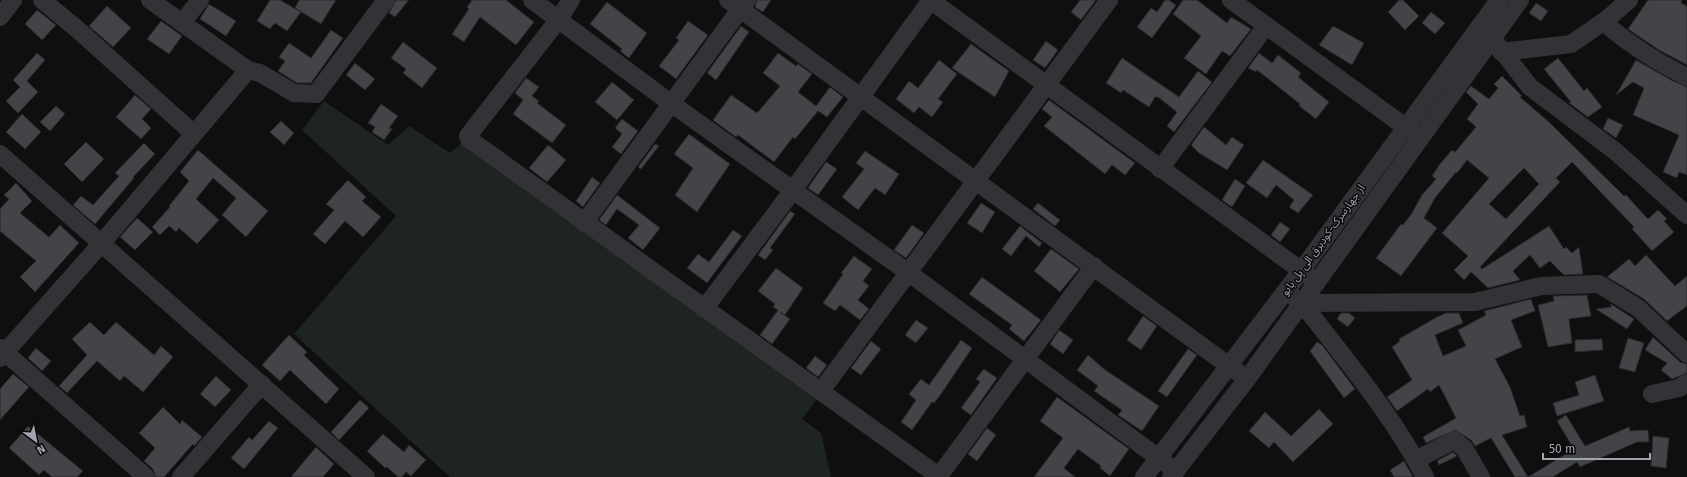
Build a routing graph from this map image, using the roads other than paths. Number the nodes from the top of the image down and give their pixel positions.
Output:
1 (13, 0) edge
2 (42, 0) edge
3 (150, 0) edge
4 (200, 0) edge
5 (386, 0) edge
6 (532, 0) edge
7 (572, 0) edge
8 (930, 0) edge
9 (1109, 0) edge
10 (1231, 0) edge
11 (1499, 0) edge
12 (1520, 0) edge
13 (1629, 0) edge
14 (738, 3) edge
15 (0, 16) edge
16 (559, 19) junction
17 (1602, 22) junction
18 (182, 23) junction
19 (1266, 26) junction
20 (1497, 45) junction
21 (248, 70) junction
22 (1687, 77) edge
23 (1046, 85) junction
24 (860, 96) junction
25 (672, 104) junction
26 (1406, 127) junction
27 (194, 134) junction
28 (1421, 138) junction
29 (0, 154) edge
30 (1160, 169) junction
31 (976, 180) junction
32 (793, 190) junction
33 (1687, 216) edge
34 (584, 223) junction
35 (101, 244) junction
36 (1094, 266) junction
37 (1300, 271) junction
38 (909, 273) junction
39 (1317, 282) junction
40 (1285, 291) junction
41 (1302, 303) junction
42 (704, 309) junction
43 (2, 352) edge
44 (1687, 354) edge
45 (1024, 360) junction
46 (1229, 365) junction
47 (1247, 379) junction
48 (1687, 383) edge
49 (262, 384) junction
50 (821, 391) junction
51 (1652, 394) dead end
52 (1158, 458) junction
53 (1416, 460) junction
54 (1173, 474) edge
55 (939, 476) edge
56 (146, 477) edge
57 (181, 477) edge
58 (366, 477) edge
59 (1144, 477) edge
60 (1425, 477) edge
61 (1481, 477) edge

1 - 15 street
2 - 27 street
3 - 18 street
4 - 18 street
5 - 21 street
6 - 16 street
7 - 16 street
8 - 23 street
8 - 24 street
9 - 23 street
10 - 19 street
11 - 26 street, از جهارسرک-کودبرق الی پل بایو
12 - 20 street, از جهارسرک-کودبرق الی پل بایو
13 - 17 street
14 - 24 street
14 - 25 street
16 - 25 street
16 - 34 street
17 - 20 street
17 - 22 street
18 - 21 street
19 - 26 street
19 - 30 street
20 - 28 street, از جهارسرک-کودبرق الی پل بایو
20 - 33 street
21 - 27 street
23 - 30 street
23 - 31 street
24 - 31 street
24 - 32 street
25 - 32 street
25 - 34 street
26 - 28 street
26 - 37 street, از جهارسرک-کودبرق الی پل بایو
27 - 35 street
28 - 39 street, از جهارسرک-کودبرق الی پل بایو
29 - 35 street
30 - 37 street
31 - 36 street
31 - 38 street
32 - 38 street
32 - 42 street
34 - 42 street
35 - 43 street
35 - 49 street
36 - 45 street
36 - 46 street
37 - 39 street
37 - 40 street, از جهارسرک-کودبرق الی پل بایو
38 - 45 street
38 - 50 street
39 - 41 street, از جهارسرک-کودبرق الی پل بایو
40 - 41 street
40 - 46 street, از جهارسرک-کودبرق الی پل بایو
41 - 44 street
41 - 47 street, از جهارسرک-کودبرق الی پل بایو
41 - 53 street
42 - 50 street
43 - 56 street
45 - 52 street
45 - 55 street
46 - 47 street
46 - 52 street, از جهارسرک-کودبرق الی پل بایو
47 - 54 street, از جهارسرک-کودبرق الی پل بایو
48 - 51 street
49 - 57 street
49 - 58 street
50 - 55 street
52 - 54 street
52 - 59 street, از جهارسرک-کودبرق الی پل بایو
53 - 60 street
53 - 61 street

